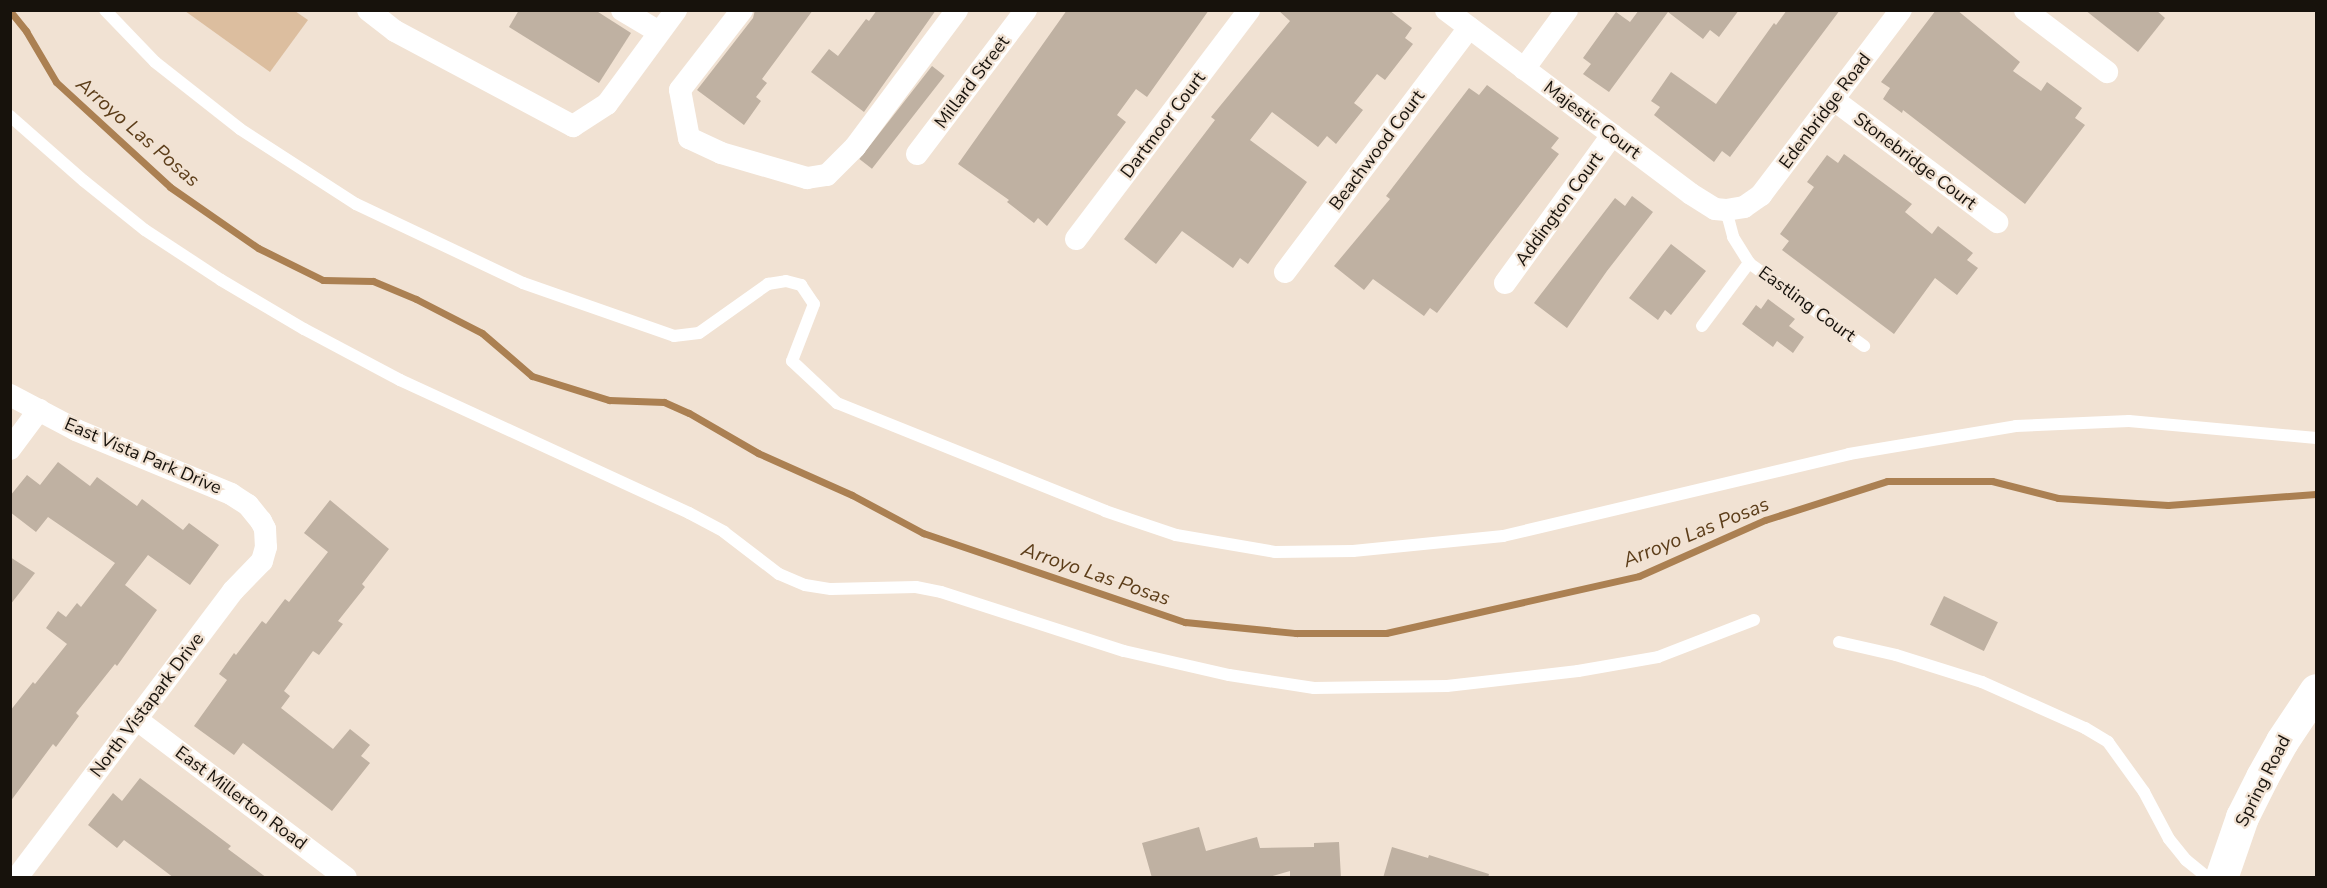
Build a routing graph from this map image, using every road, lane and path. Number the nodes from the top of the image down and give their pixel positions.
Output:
1 (105, 10) edge
2 (368, 10) edge
3 (622, 10) edge
4 (676, 10) edge
5 (742, 10) edge
6 (957, 10) edge
7 (1026, 10) edge
8 (1249, 10) edge
9 (1446, 10) edge
10 (1567, 10) edge
11 (1901, 10) edge
12 (2025, 10) edge
13 (1469, 28) junction
14 (659, 32) junction
15 (1524, 69) junction
16 (2107, 72) dead end
17 (1834, 100) junction
18 (10, 116) edge
19 (1612, 135) junction
20 (917, 154) dead end
21 (1735, 209) junction
22 (1997, 222) dead end
23 (1076, 239) dead end
24 (1749, 263) junction
25 (1285, 272) dead end
26 (1505, 283) dead end
27 (1702, 326) dead end
28 (1864, 346) dead end
29 (10, 395) edge
30 (39, 411) junction
31 (2316, 438) edge
32 (10, 448) edge
33 (265, 529) joint
34 (1754, 620) dead end
35 (1839, 642) dead end
36 (2316, 690) edge
37 (136, 719) junction
38 (2316, 719) edge
39 (17, 878) edge
40 (346, 878) edge
41 (2208, 878) edge
42 (2221, 878) edge
43 (2240, 878) edge

1 - 31 lane
2 - 14 street
3 - 14 street
4 - 14 street
5 - 6 street
7 - 20 street, Millard Street
8 - 23 street, Dartmoor Court
9 - 13 street, Majestic Court
10 - 15 street
11 - 17 street, Edenbridge Road
12 - 16 street
13 - 15 street, Majestic Court
13 - 25 street, Beachwood Court
15 - 19 street, Majestic Court
17 - 21 street, Edenbridge Road
17 - 22 street, Stonebridge Court
18 - 34 lane
19 - 21 street, Majestic Court
19 - 26 street, Addington Court
21 - 24 lane
24 - 27 lane
24 - 28 lane, Eastling Court
29 - 30 street, East Vista Park Drive
30 - 32 street
30 - 33 street, East Vista Park Drive
33 - 37 street, North Vistapark Drive
35 - 41 lane
36 - 42 main road, Spring Road
37 - 39 street, North Vistapark Drive
37 - 40 street, East Millerton Road
38 - 43 main road, Spring Road

